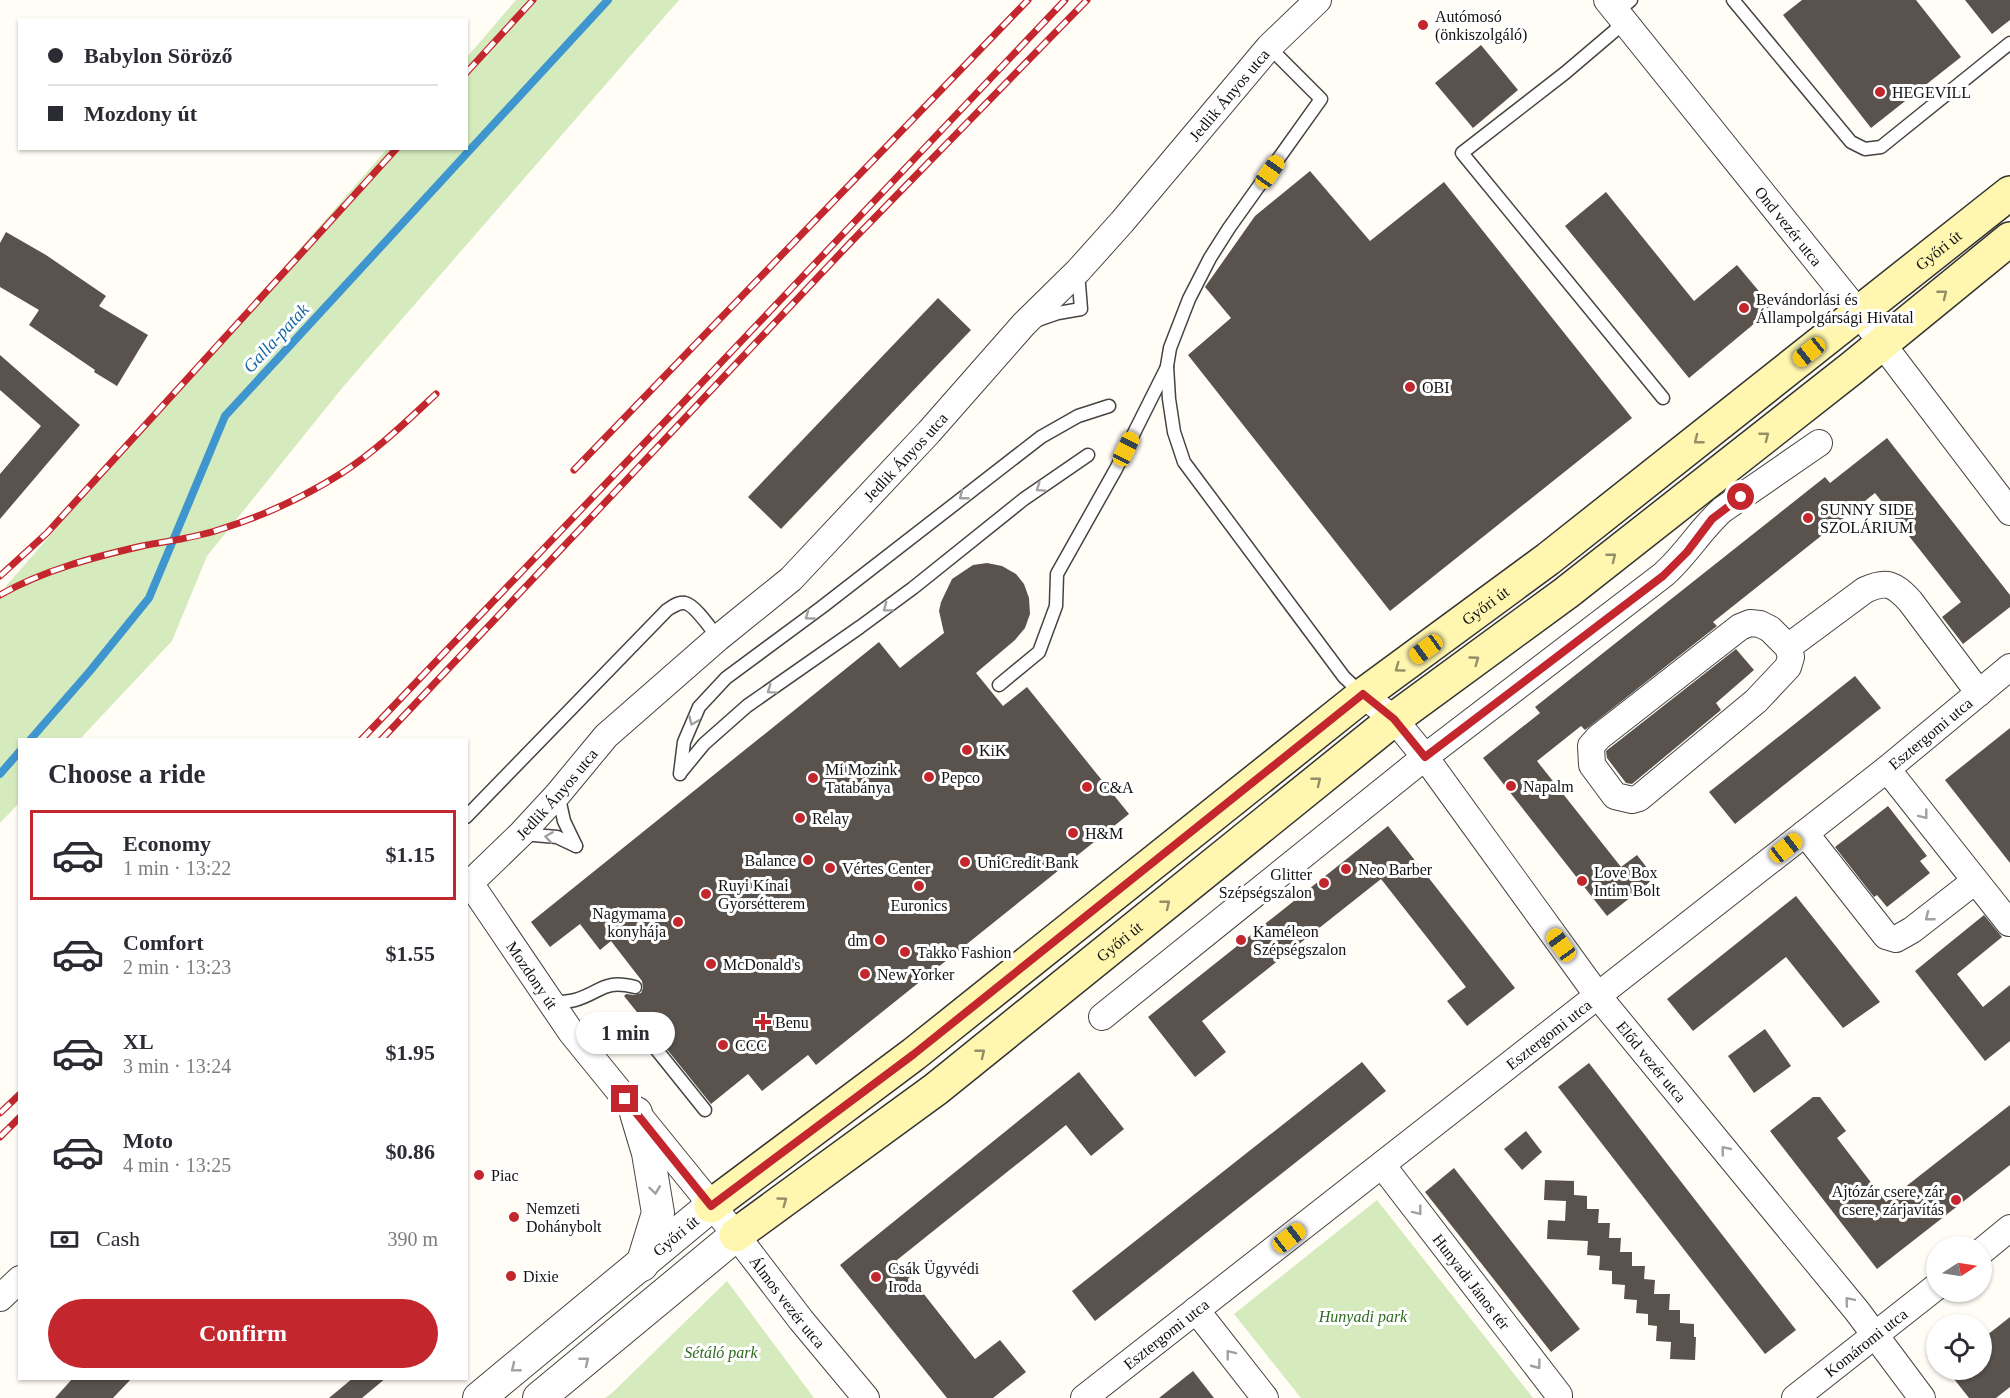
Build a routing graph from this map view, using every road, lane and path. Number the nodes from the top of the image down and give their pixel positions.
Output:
1 (1318, 0) edge
2 (1733, 0) edge
3 (1620, 8) edge
4 (2010, 43) edge
5 (1269, 47) junction
6 (2010, 193) edge
7 (2010, 239) edge
8 (1078, 271) junction
9 (1858, 312) junction
10 (1024, 324) junction
11 (1881, 344) junction
12 (1167, 366) junction
13 (1663, 398) dead end
14 (1109, 406) dead end
15 (1819, 443) dead end
16 (1088, 455) dead end
17 (2010, 512) edge
18 (718, 638) junction
19 (1788, 647) junction
20 (2010, 667) edge
21 (999, 685) dead end
22 (1979, 693) junction
23 (1363, 694) junction
24 (1394, 719) junction
25 (1425, 757) junction
26 (1887, 769) junction
27 (558, 794) junction
28 (468, 815) edge
29 (1805, 833) junction
30 (521, 834) junction
31 (1975, 880) junction
32 (468, 885) edge
33 (2010, 924) edge
34 (635, 987) dead end
35 (1598, 996) junction
36 (577, 999) junction
37 (550, 1004) junction
38 (1102, 1017) dead end
39 (571, 1032) junction
40 (591, 1057) junction
41 (705, 1110) dead end
42 (636, 1113) junction
43 (1382, 1165) junction
44 (711, 1206) junction
45 (2010, 1228) edge
46 (736, 1235) junction
47 (1992, 1243) edge
48 (642, 1265) junction
49 (18, 1281) edge
50 (1926, 1295) edge
51 (0, 1298) edge
52 (1196, 1310) junction
53 (1874, 1336) junction
54 (479, 1398) edge
55 (539, 1398) edge
56 (866, 1398) edge
57 (1084, 1398) edge
58 (1265, 1398) edge
59 (1559, 1398) edge
60 (1795, 1398) edge
61 (1922, 1398) edge

1 - 5 street, Jedlik Ányos utca
2 - 4 lane
3 - 9 street, Ond vezér utca
3 - 13 lane
5 - 8 street, Jedlik Ányos utca
5 - 12 lane
6 - 9 main road, Győri út
11 -> 7 main road, Győri út
8 - 10 street, Jedlik Ányos utca
8 - 10 lane
9 - 11 street, Ond vezér utca
9 -> 23 main road, Győri út
10 - 18 street, Jedlik Ányos utca
11 - 17 street, Ond vezér utca
24 -> 11 main road, Győri út
12 - 21 lane
12 - 23 lane
14 - 16 lane
15 - 25 street
18 - 27 street, Jedlik Ányos utca
18 - 28 lane
19 - 19 street
19 - 22 street
20 - 22 street, Esztergomi utca
22 - 26 street, Esztergomi utca
23 - 24 street, Előd vezér utca
23 - 44 main road, Győri út
24 - 25 street, Előd vezér utca
46 -> 24 main road, Győri út
25 - 35 street, Előd vezér utca
25 - 38 street
26 - 29 street, Esztergomi utca
26 -> 31 street
27 - 30 street, Jedlik Ányos utca
27 -> 30 lane
31 -> 29 street
29 - 35 street, Esztergomi utca
30 - 32 street, Jedlik Ányos utca
31 - 33 street
32 - 37 street, Mozdony út
34 - 36 lane
35 - 43 street, Esztergomi utca
53 -> 35 street, Előd vezér utca
36 - 37 lane
36 - 39 lane
37 - 39 street, Mozdony út
39 - 40 street, Mozdony út
40 - 41 lane
40 - 42 street, Mozdony út
42 - 44 street, Mozdony út
42 -> 48 street
43 - 52 street, Esztergomi utca
43 -> 59 street, Hunyadi János tér
44 - 46 street, Álmos vezér utca
44 - 48 street, Győri út
45 - 47 street
55 -> 46 street, Győri út
46 - 56 street, Álmos vezér utca
48 -> 54 street, Győri út
49 - 51 street
50 - 53 street, Komáromi utca
52 - 57 street, Esztergomi utca
58 -> 52 street
53 - 60 street, Komáromi utca
53 - 61 street, Előd vezér utca

